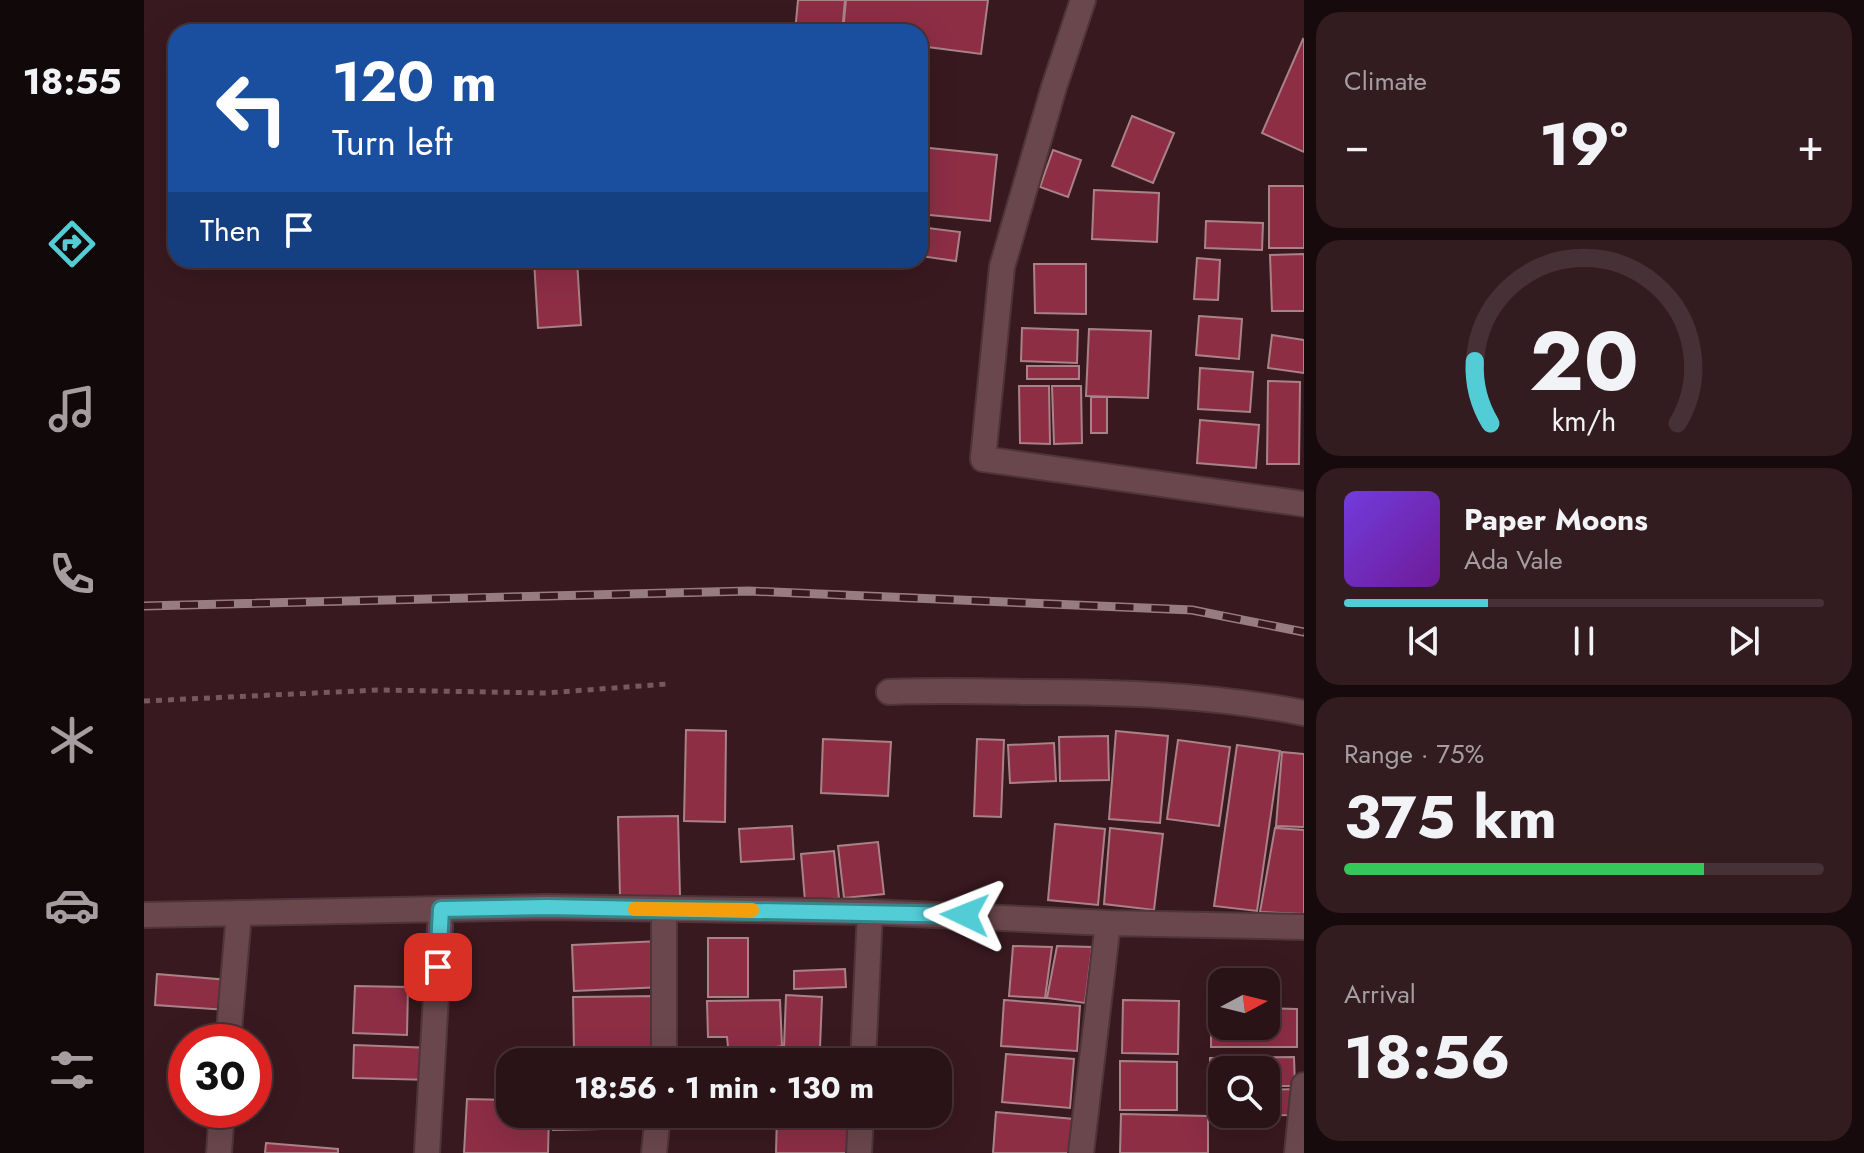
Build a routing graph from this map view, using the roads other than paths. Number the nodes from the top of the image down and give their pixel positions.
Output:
1 (1083, 0) edge
2 (1304, 504) edge
3 (889, 692) dead end
4 (1304, 713) edge
5 (441, 909) junction
6 (664, 910) junction
7 (870, 912) junction
8 (239, 913) junction
9 (144, 915) edge
10 (1108, 923) junction
11 (1304, 927) edge
12 (230, 1024) edge
13 (664, 1048) edge
14 (864, 1048) edge
15 (1304, 1085) edge
16 (221, 1128) edge
17 (657, 1128) edge
18 (860, 1128) edge
19 (219, 1153) edge
20 (427, 1153) edge
21 (654, 1153) edge
22 (859, 1153) edge
23 (1081, 1153) edge
24 (1297, 1153) edge

1 - 2 street
3 - 4 street
5 - 6 street
5 - 8 street
5 - 20 street
6 - 7 street
6 - 13 street
7 - 10 street
7 - 14 street
8 - 9 street
8 - 12 street
10 - 11 street
10 - 23 street
15 - 24 street
16 - 19 street
17 - 21 street
18 - 22 street

